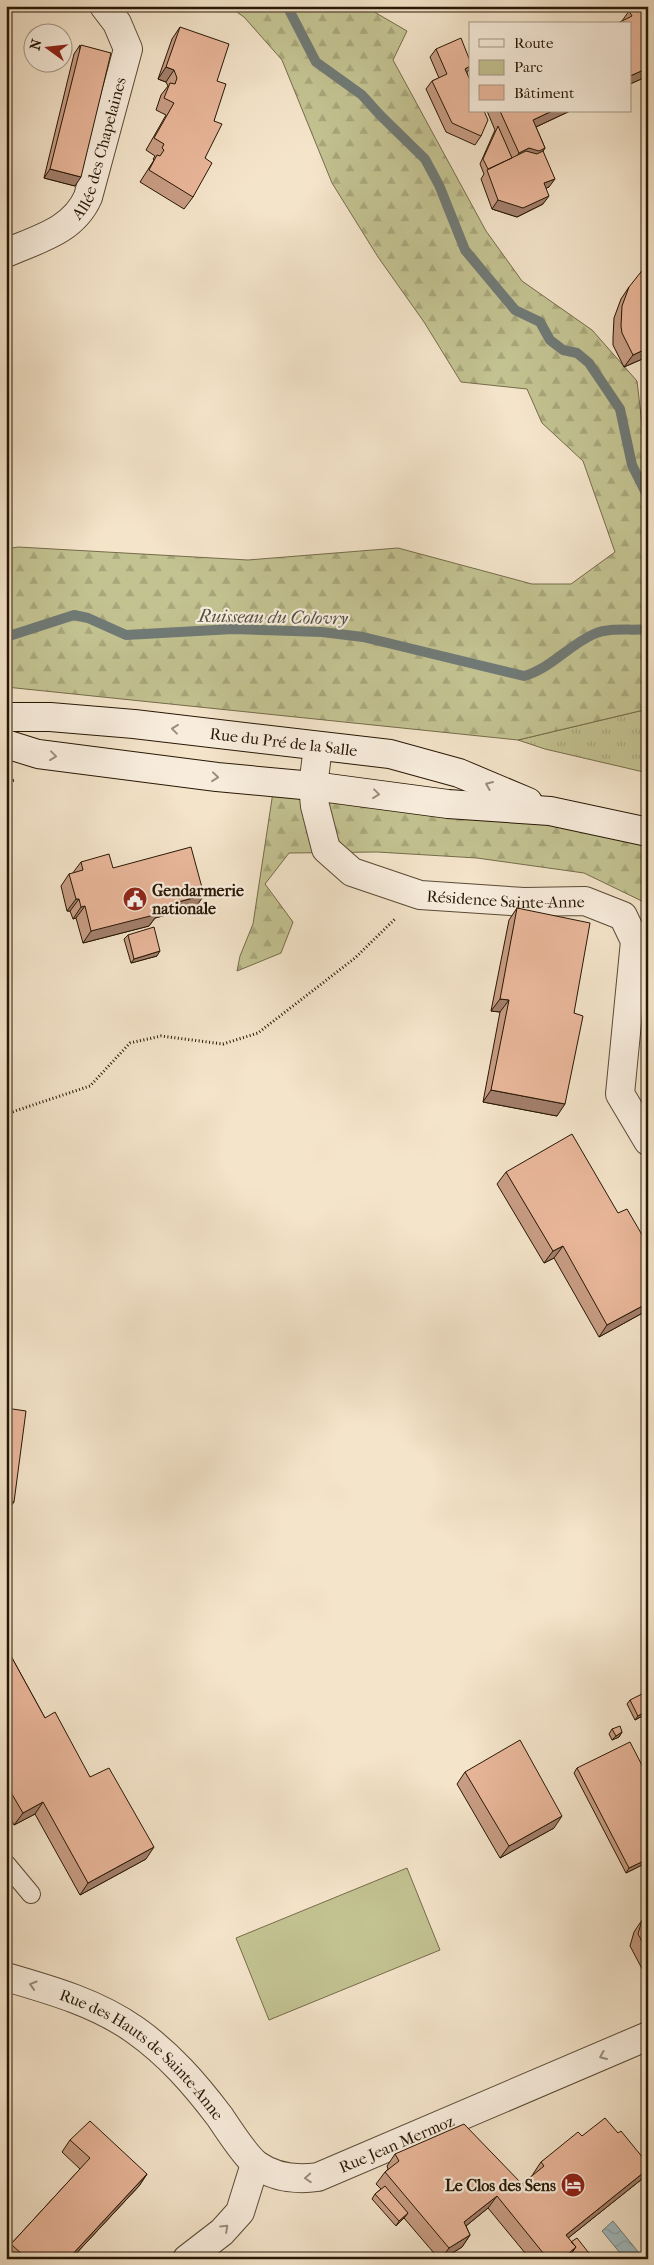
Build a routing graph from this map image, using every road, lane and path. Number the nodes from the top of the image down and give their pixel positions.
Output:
1 (104, 6) edge
2 (6, 253) edge
3 (6, 717) edge
4 (6, 744) edge
5 (318, 747) junction
6 (313, 786) junction
7 (550, 811) junction
8 (648, 832) edge
9 (420, 895) junction
10 (6, 1114) edge
11 (648, 1141) edge
12 (6, 1864) edge
13 (31, 1894) dead end
14 (6, 1977) edge
15 (648, 2036) edge
16 (255, 2164) junction
17 (187, 2259) edge

1 - 2 street, Allée des Chapelaines
5 -> 3 street, Rue du Pré de la Salle
4 -> 6 street, Rue du Pré de la Salle
5 - 6 street, Résidence Sainte-Anne
7 -> 5 street, Rue du Pré de la Salle
6 -> 7 street, Rue du Pré de la Salle
6 - 9 street, Résidence Sainte-Anne
7 - 8 street, Rue du Pré de la Salle
9 - 10 path
9 - 11 street, Résidence Sainte-Anne
12 - 13 lane
16 -> 14 street, Rue des Hauts de Sainte-Anne
15 -> 16 street, Rue Jean Mermoz
17 -> 16 street

